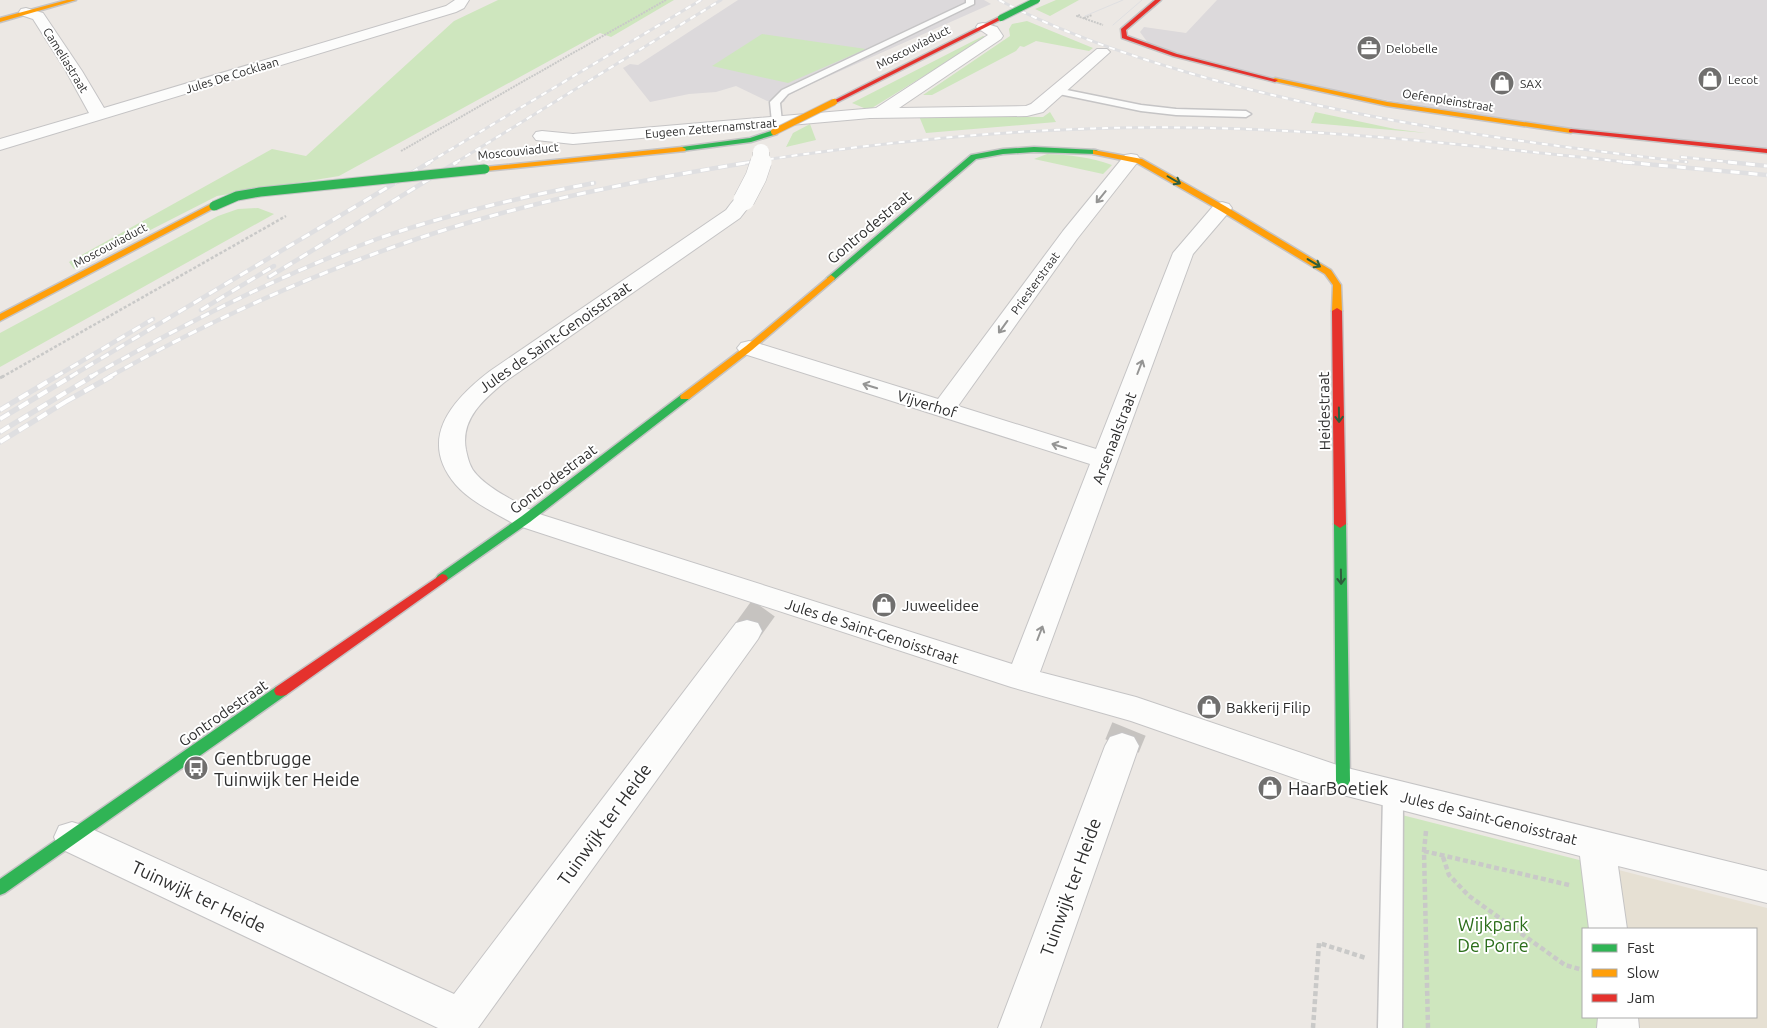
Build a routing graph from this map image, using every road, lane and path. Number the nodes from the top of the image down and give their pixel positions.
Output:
1 (73, 0) edge
2 (462, 0) edge
3 (970, 0) edge
4 (1037, 0) edge
5 (1158, 0) edge
6 (26, 12) junction
7 (1092, 15) dead end
8 (1084, 18) dead end
9 (0, 20) edge
10 (983, 27) junction
11 (1102, 52) dead end
12 (1057, 91) junction
13 (880, 113) junction
14 (1246, 114) dead end
15 (99, 115) junction
16 (776, 127) junction
17 (542, 136) dead end
18 (0, 145) edge
19 (756, 146) junction
20 (1767, 150) edge
21 (1131, 158) junction
22 (1222, 208) junction
23 (0, 318) edge
24 (749, 348) junction
25 (943, 409) junction
26 (1105, 460) junction
27 (526, 519) junction
28 (747, 631) tunnel mouth
29 (1022, 679) junction
30 (1129, 728) junction
31 (1344, 781) junction
32 (1410, 799) junction
33 (72, 837) junction
34 (1597, 846) junction
35 (1424, 851) junction
36 (1443, 856) junction
37 (1767, 887) edge
38 (0, 888) edge
39 (1603, 893) junction
40 (1608, 928) edge
41 (1391, 965) junction
42 (1582, 970) edge
43 (465, 1025) edge
44 (1019, 1028) edge
45 (1313, 1028) edge
46 (1390, 1028) edge
47 (1428, 1028) edge

1 - 6 street
2 - 15 street, Jules De Cocklaan
3 - 16 lane
4 - 10 street, Moscouviaduct, bridge
5 - 20 street, Oefenpleinstraat
6 - 9 street
6 - 15 street, Cameliastraat
7 - 8 path
10 - 13 street, Eugeen Zetternamstraat
10 - 16 street, Moscouviaduct, bridge
11 - 12 street, Eugeen Zetternamstraat
12 - 13 street, Eugeen Zetternamstraat
12 - 14 lane
13 - 16 street, Eugeen Zetternamstraat
15 - 18 street, Jules De Cocklaan
16 - 17 street, Eugeen Zetternamstraat
16 - 19 street, Moscouviaduct
19 - 23 street, Moscouviaduct, bridge
19 - 27 street, Jules de Saint-Genoisstraat, bridge
21 -> 22 street, Heidestraat
21 - 24 street, Gontrodestraat
21 -> 25 street, Priesterstraat
26 -> 22 street, Arsenaalstraat
22 -> 31 street, Heidestraat
25 -> 24 street, Vijverhof
24 - 27 street, Gontrodestraat
26 -> 25 street, Vijverhof
29 -> 26 street, Arsenaalstraat
27 - 29 street, Jules de Saint-Genoisstraat
27 - 33 street, Gontrodestraat
28 - 43 street, Tuinwijk ter Heide
29 - 30 street, Jules de Saint-Genoisstraat
30 - 31 street, Jules de Saint-Genoisstraat
30 - 44 street, Tuinwijk ter Heide
31 - 32 street, Jules de Saint-Genoisstraat
32 - 34 street, Jules de Saint-Genoisstraat
32 - 35 path
32 - 41 lane
33 - 38 street, Gontrodestraat
33 - 43 street, Tuinwijk ter Heide
34 - 37 street, Jules de Saint-Genoisstraat
34 - 39 street
35 - 36 path
35 - 47 path
36 - 39 path
36 - 42 path
39 - 40 street
41 - 45 path
41 - 46 lane

